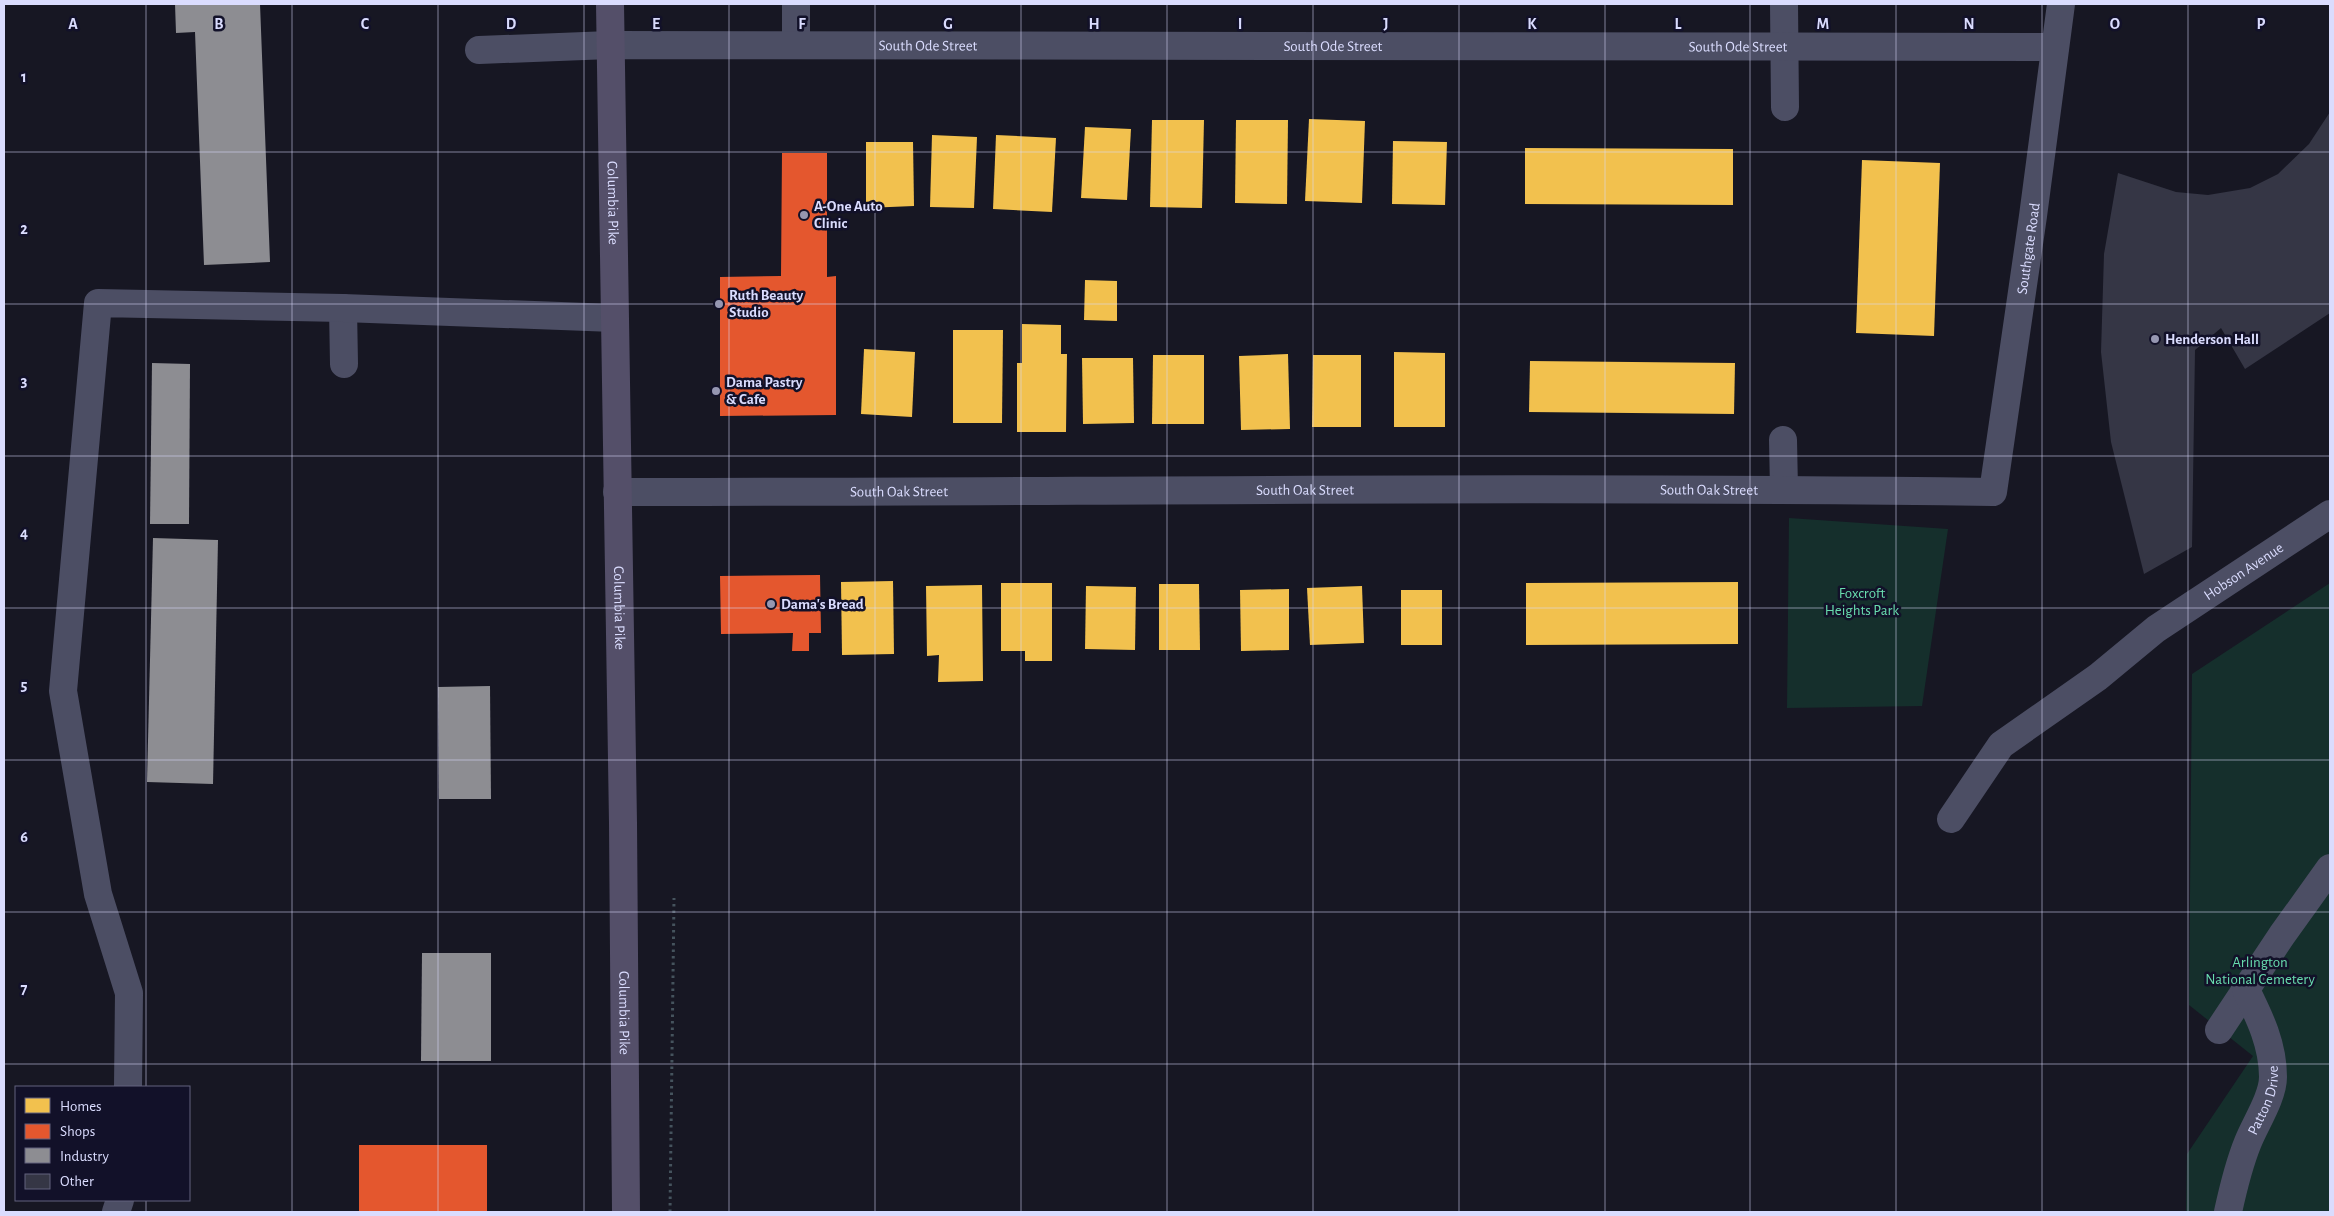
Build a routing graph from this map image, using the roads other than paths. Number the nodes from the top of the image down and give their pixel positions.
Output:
1 (610, 4) edge
2 (796, 4) edge
3 (1784, 4) edge
4 (2061, 4) edge
5 (610, 45) junction
6 (796, 46) junction
7 (1785, 46) junction
8 (2055, 47) junction
9 (479, 50) dead end
10 (1784, 108) dead end
11 (343, 308) junction
12 (614, 318) junction
13 (344, 364) dead end
14 (1783, 440) dead end
15 (1784, 489) junction
16 (617, 492) junction
17 (1993, 492) joint
18 (2330, 514) edge
19 (1951, 819) dead end
20 (2330, 868) edge
21 (2246, 990) junction
22 (2219, 1030) dead end
23 (128, 1086) edge
24 (626, 1212) edge
25 (2228, 1212) edge

1 - 5 main road, Columbia Pike
2 - 6 street
3 - 7 street
4 - 8 street, Southgate Road
5 - 6 street, South Ode Street
5 - 9 street, South Ode Street
5 - 12 main road, Columbia Pike
6 - 7 street, South Ode Street
7 - 8 street, South Ode Street
7 - 10 street
8 - 17 street, Southgate Road
11 - 12 street
11 - 13 street
11 - 23 street
12 - 16 main road, Columbia Pike
14 - 15 street
15 - 16 street, South Oak Street
15 - 17 street, South Oak Street
16 - 24 main road, Columbia Pike
18 - 19 street, Hobson Avenue
20 - 21 street
21 - 22 street
21 - 25 street, Patton Drive

